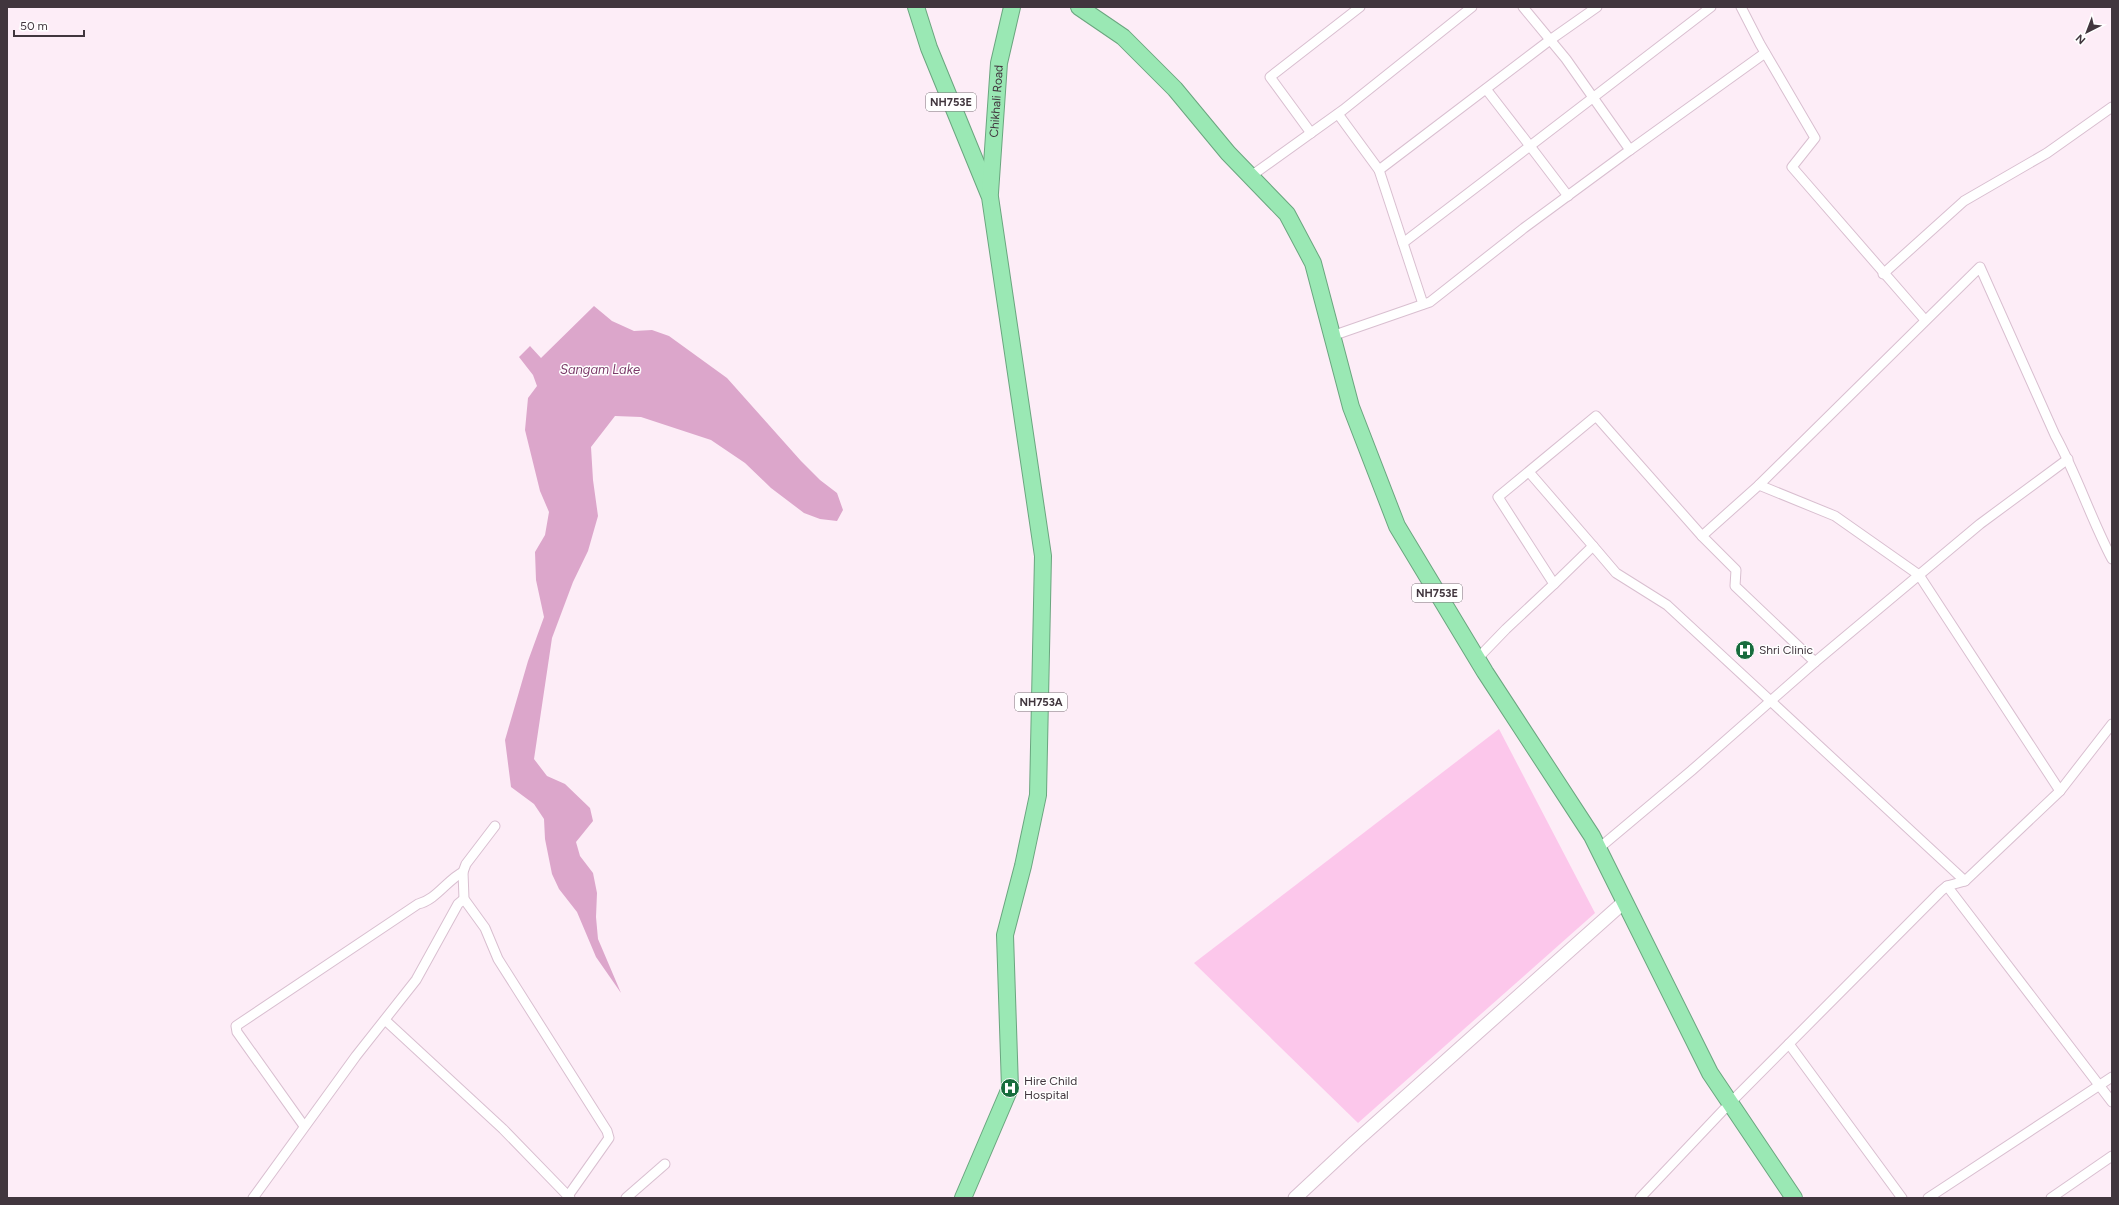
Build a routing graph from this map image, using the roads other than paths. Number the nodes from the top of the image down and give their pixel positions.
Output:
1 (916, 7) edge
2 (1012, 7) edge
3 (1079, 7) edge
4 (1360, 7) edge
5 (1472, 7) edge
6 (1523, 7) edge
7 (1598, 7) edge
8 (1711, 7) edge
9 (1741, 7) edge
10 (1550, 40) junction
11 (1765, 53) junction
12 (1486, 89) junction
13 (1592, 96) junction
14 (2112, 107) edge
15 (1338, 114) junction
16 (1311, 133) junction
17 (1530, 146) junction
18 (1630, 150) junction
19 (1379, 170) junction
20 (1251, 176) junction
21 (1568, 196) junction
22 (990, 197) junction
23 (1403, 243) junction
24 (1883, 274) junction
25 (1423, 304) junction
26 (1925, 320) junction
27 (1332, 336) junction
28 (2068, 459) junction
29 (1529, 472) junction
30 (1759, 485) junction
31 (1702, 536) junction
32 (1593, 546) junction
33 (2112, 559) edge
34 (1919, 575) junction
35 (1554, 584) junction
36 (1477, 659) junction
37 (1815, 662) junction
38 (1771, 701) junction
39 (2109, 728) edge
40 (2112, 740) edge
41 (2060, 791) junction
42 (495, 826) dead end
43 (1598, 849) junction
44 (463, 872) junction
45 (1965, 881) junction
46 (1947, 886) junction
47 (464, 899) junction
48 (1624, 902) junction
49 (385, 1020) junction
50 (1789, 1044) junction
51 (2112, 1077) edge
52 (2099, 1086) junction
53 (2112, 1102) edge
54 (1730, 1103) junction
55 (304, 1126) junction
56 (2112, 1156) edge
57 (665, 1164) dead end
58 (569, 1197) edge
59 (253, 1198) edge
60 (626, 1198) edge
61 (963, 1198) edge
62 (1295, 1198) edge
63 (1640, 1198) edge
64 (1794, 1198) edge
65 (1902, 1198) edge
66 (1928, 1198) edge
67 (2051, 1198) edge

1 - 22 highway, NH753E
2 - 22 highway, Chikhali Road / NH753A
3 - 20 highway, NH753E
4 - 16 street
5 - 15 street
6 - 10 street
7 - 10 street
8 - 13 street
9 - 11 street
10 - 12 street
10 - 13 street
11 - 18 street
11 - 24 street
12 - 17 street
12 - 19 street
13 - 17 street
13 - 18 street
14 - 24 street
15 - 16 street
15 - 19 street
16 - 20 street
17 - 21 street
17 - 23 street
18 - 21 street
19 - 23 street
20 - 27 highway, NH753E
21 - 25 street
22 - 61 highway, NH753A
23 - 25 street
24 - 26 street
25 - 27 street
26 - 28 street
26 - 30 street
27 - 36 highway, NH753E
28 - 33 street
28 - 34 street
29 - 31 street
29 - 32 street
29 - 35 street
30 - 31 street
30 - 34 street
31 - 37 street
32 - 35 street
32 - 38 street
34 - 37 street
34 - 41 street
35 - 36 street
36 - 43 highway, NH753E
37 - 38 street
38 - 43 street
38 - 45 street
39 - 40 street
39 - 41 street
41 - 45 street
42 - 44 street
43 - 48 highway, NH753E
44 - 47 street
44 - 55 street
45 - 46 street
46 - 50 street
46 - 52 street
47 - 49 street
47 - 58 street
48 - 54 highway, NH753E
48 - 62 main road
49 - 55 street
49 - 58 street
50 - 54 street
50 - 65 street
51 - 52 street
52 - 53 street
52 - 66 street
54 - 63 street
54 - 64 highway, NH753E
55 - 59 street
56 - 67 street
57 - 60 street

